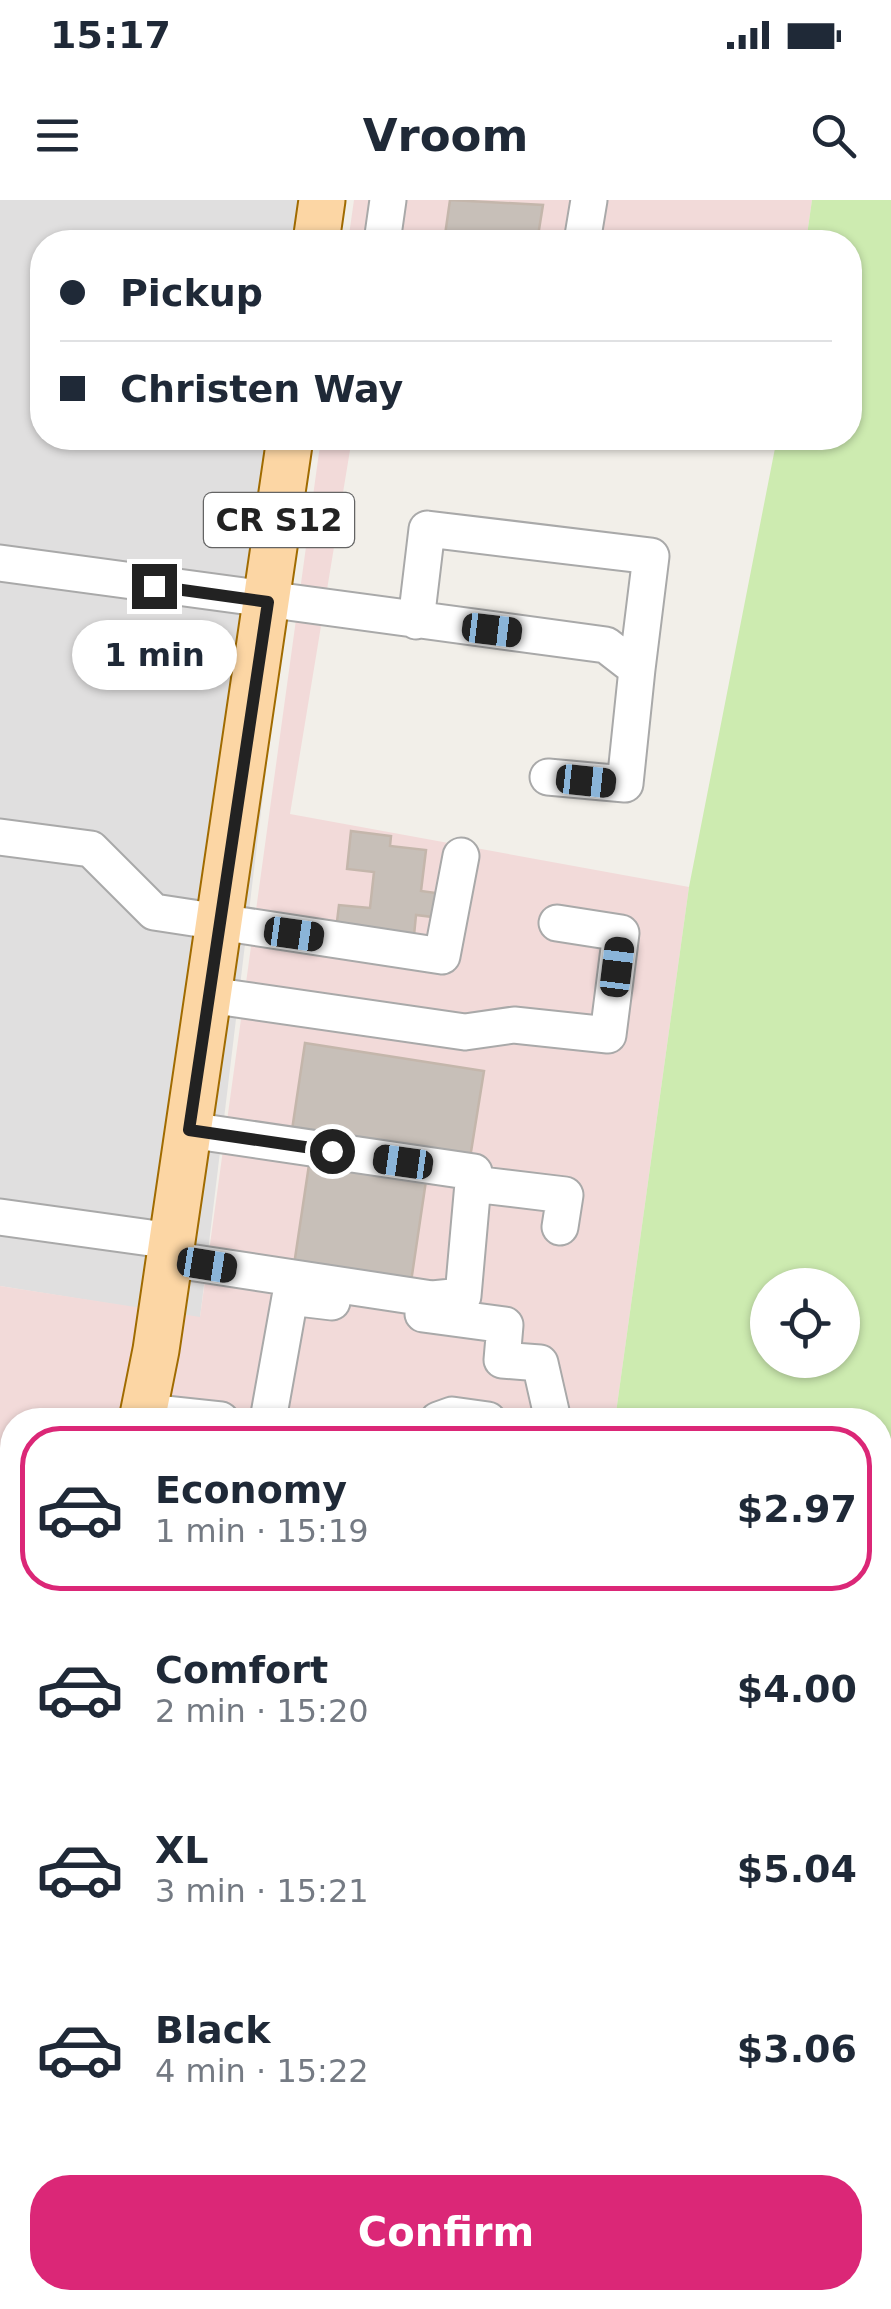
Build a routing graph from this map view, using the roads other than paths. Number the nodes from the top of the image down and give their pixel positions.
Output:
1 (322, 200) edge
2 (388, 200) edge
3 (589, 200) edge
4 (318, 230) edge
5 (384, 230) edge
6 (584, 230) edge
7 (288, 450) edge
8 (0, 563) edge
9 (268, 602) junction
10 (416, 620) junction
11 (638, 669) junction
12 (548, 777) dead end
13 (0, 837) edge
14 (461, 856) dead end
15 (220, 922) junction
16 (557, 923) dead end
17 (209, 995) junction
18 (189, 1130) junction
19 (473, 1184) junction
20 (0, 1217) edge
21 (560, 1226) dead end
22 (170, 1250) junction
23 (147, 1408) edge
24 (270, 1408) edge
25 (550, 1408) edge

1 - 4 main road
2 - 5 street
3 - 6 street
7 - 9 main road, CR S12
8 - 9 street
9 - 10 street
9 - 15 main road, CR S12
10 - 11 street
10 - 11 street
11 - 12 street
13 - 15 street
14 - 15 street
15 - 17 main road, CR S12
16 - 17 street
17 - 18 main road, CR S12
18 - 19 street
18 - 22 main road, CR S12
19 - 21 street
19 - 22 street
20 - 22 street
22 - 23 main road, CR S12
24 - 25 street

